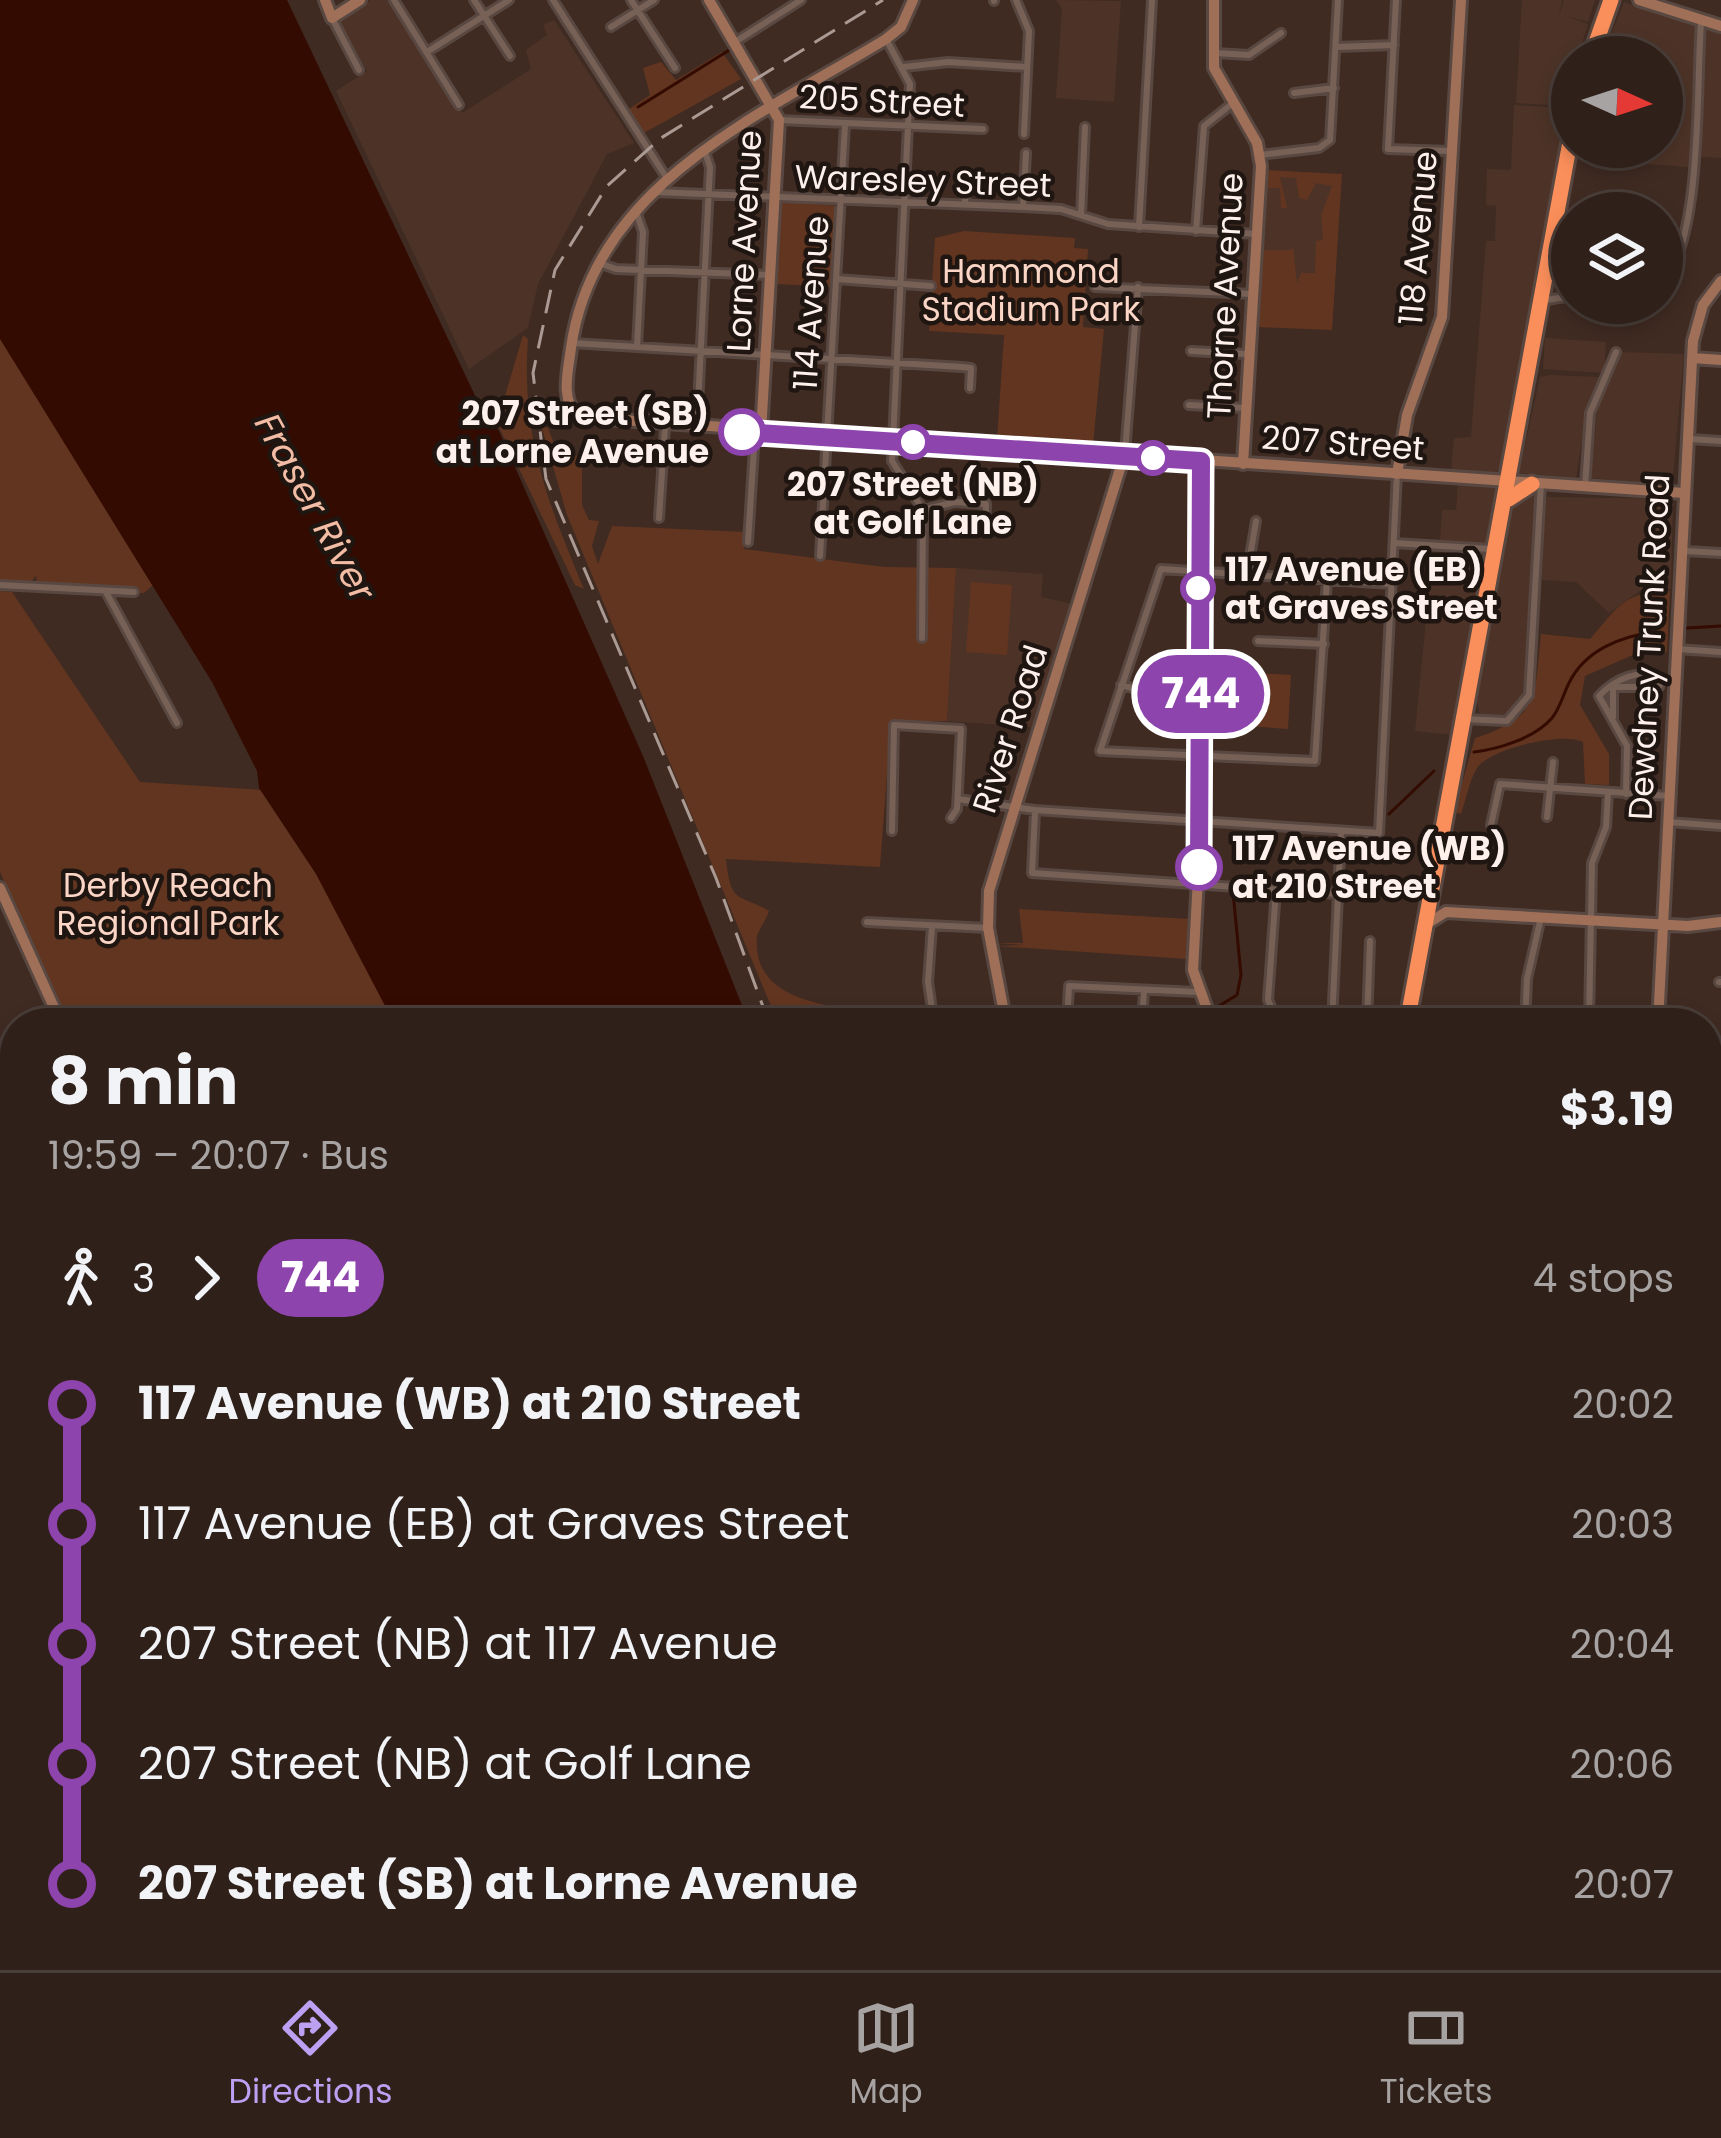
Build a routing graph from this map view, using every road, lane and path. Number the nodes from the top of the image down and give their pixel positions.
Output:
1 (325, 0) edge
2 (360, 0) edge
3 (394, 0) edge
4 (474, 0) edge
5 (509, 0) edge
6 (553, 0) edge
7 (632, 0) edge
8 (654, 0) edge
9 (709, 0) edge
10 (801, 0) edge
11 (913, 0) edge
12 (1016, 0) edge
13 (1152, 0) edge
14 (1214, 0) edge
15 (1338, 0) edge
16 (1396, 0) edge
17 (1461, 0) edge
18 (1606, 0) edge
19 (1639, 0) edge
20 (788, 4) edge
21 (638, 10) junction
22 (484, 16) junction
23 (332, 18) junction
24 (1701, 19) junction
25 (1721, 26) edge
26 (611, 27) dead end
27 (1281, 33) dead end
28 (1595, 36) edge
29 (886, 39) junction
30 (735, 42) junction
31 (1394, 45) junction
32 (1336, 46) junction
33 (427, 52) junction
34 (1211, 52) junction
35 (510, 56) dead end
36 (904, 67) junction
37 (1028, 67) junction
38 (675, 68) dead end
39 (359, 70) dead end
40 (1334, 88) junction
41 (1294, 94) dead end
42 (1233, 103) junction
43 (459, 104) dead end
44 (778, 117) junction
45 (844, 125) junction
46 (1085, 127) dead end
47 (908, 128) junction
48 (983, 130) dead end
49 (1024, 134) dead end
50 (705, 152) junction
51 (1452, 152) junction
52 (1026, 153) dead end
53 (1260, 155) junction
54 (1565, 168) edge
55 (667, 177) junction
56 (966, 182) dead end
57 (657, 192) dead end
58 (709, 195) junction
59 (775, 199) junction
60 (842, 202) junction
61 (964, 203) junction
62 (904, 205) junction
63 (1023, 206) junction
64 (634, 208) junction
65 (1081, 215) junction
66 (1139, 226) junction
67 (1196, 231) junction
68 (1256, 234) junction
69 (1683, 245) edge
70 (599, 263) junction
71 (641, 271) junction
72 (705, 273) junction
73 (770, 275) junction
74 (837, 279) junction
75 (1543, 279) junction
76 (1721, 281) edge
77 (901, 284) junction
78 (931, 286) dead end
79 (1138, 286) junction
80 (1095, 287) dead end
81 (1551, 287) edge
82 (1253, 294) junction
83 (1551, 299) edge
84 (1538, 306) junction
85 (572, 343) junction
86 (637, 347) junction
87 (701, 351) junction
88 (1191, 351) dead end
89 (1616, 352) dead end
90 (1249, 354) junction
91 (766, 355) junction
92 (1692, 358) junction
93 (831, 359) junction
94 (1721, 360) edge
95 (896, 364) junction
96 (970, 388) dead end
97 (1190, 405) dead end
98 (1246, 408) junction
99 (665, 427) junction
100 (696, 428) junction
101 (758, 433) junction
102 (826, 437) junction
103 (1686, 438) junction
104 (892, 441) junction
105 (1721, 441) edge
106 (1124, 456) junction
107 (1201, 461) junction
108 (1243, 464) junction
109 (1397, 474) junction
110 (1537, 484) junction
111 (1585, 487) junction
112 (1508, 488) junction
113 (1684, 493) junction
114 (923, 510) junction
115 (659, 518) dead end
116 (1256, 521) dead end
117 (985, 531) dead end
118 (748, 542) dead end
119 (1394, 543) junction
120 (1491, 549) junction
121 (1681, 551) junction
122 (1721, 553) edge
123 (820, 556) dead end
124 (1198, 572) junction
125 (1247, 574) junction
126 (1489, 578) junction
127 (1327, 579) junction
128 (1392, 584) junction
129 (0, 585) edge
130 (106, 592) junction
131 (134, 592) dead end
132 (922, 638) dead end
133 (1258, 640) dead end
134 (1324, 644) junction
135 (1677, 649) junction
136 (1721, 652) edge
137 (1121, 685) junction
138 (1613, 687) junction
139 (1140, 690) dead end
140 (1466, 699) junction
141 (1612, 717) junction
142 (177, 723) dead end
143 (1484, 723) junction
144 (1461, 728) junction
145 (1202, 758) junction
146 (1552, 762) dead end
147 (1550, 787) junction
148 (1608, 792) junction
149 (1626, 794) junction
150 (1669, 796) junction
151 (958, 799) junction
152 (1012, 808) junction
153 (1035, 810) junction
154 (1547, 817) dead end
155 (951, 818) dead end
156 (1202, 821) junction
157 (1668, 822) junction
158 (1491, 824) dead end
159 (1721, 826) edge
160 (892, 831) dead end
161 (1341, 831) junction
162 (1198, 884) junction
163 (0, 888) edge
164 (1276, 890) junction
165 (1337, 893) junction
166 (1430, 896) junction
167 (1446, 911) junction
168 (1541, 917) junction
169 (1591, 921) junction
170 (867, 922) dead end
171 (1721, 922) edge
172 (1663, 924) junction
173 (1425, 925) junction
174 (932, 926) junction
175 (988, 928) junction
176 (1370, 941) dead end
177 (1144, 991) junction
178 (1197, 992) junction
179 (55, 1008) edge
180 (932, 1008) edge
181 (1003, 1008) edge
182 (1068, 1008) edge
183 (1143, 1008) edge
184 (1205, 1008) edge
185 (1272, 1008) edge
186 (1333, 1008) edge
187 (1367, 1008) edge
188 (1410, 1008) edge
189 (1526, 1008) edge
190 (1589, 1008) edge
191 (1659, 1008) edge

1 - 23 street
2 - 23 street
3 - 33 street
4 - 22 street
5 - 22 street
6 - 55 street
7 - 21 street
8 - 21 street
9 - 30 street, Lorne Avenue
10 - 20 street
11 - 29 street
12 - 37 street
13 - 66 street
14 - 34 street, Thorne Avenue
15 - 32 street
16 - 31 street
17 - 51 street, 118 Avenue
18 - 28 highway
19 - 24 street
20 - 30 street
21 - 26 street
21 - 38 street
22 - 33 street
22 - 35 street
23 - 39 street
24 - 25 street
24 - 69 street
27 - 34 street
29 - 36 street
29 - 44 street
30 - 44 street, Lorne Avenue
31 - 32 street
31 - 51 street
32 - 40 street
33 - 43 street
34 - 42 street, Thorne Avenue
36 - 37 street
36 - 47 street
37 - 49 street
40 - 41 street
40 - 53 street
42 - 53 street, Thorne Avenue
42 - 67 street
44 - 45 street, 205 Street
44 - 50 street
44 - 59 street, Lorne Avenue
45 - 47 street, 205 Street
45 - 60 street, 114 Avenue
46 - 65 street
47 - 48 street, 205 Street
47 - 62 street
50 - 55 street
50 - 58 street
51 - 109 street, 118 Avenue
52 - 63 street
53 - 68 street, Thorne Avenue
54 - 75 highway
55 - 64 street
56 - 61 street
57 - 58 street, Waresley Street
58 - 59 street, Waresley Street
58 - 72 street
59 - 60 street, Waresley Street
59 - 73 street, Lorne Avenue
60 - 62 street, Waresley Street
60 - 74 street, 114 Avenue
61 - 62 street, Waresley Street
61 - 63 street, Waresley Street
62 - 77 street
63 - 65 street, Waresley Street
64 - 70 street
64 - 71 street
65 - 66 street, Waresley Street
66 - 67 street, Waresley Street
67 - 68 street, Waresley Street
68 - 82 street, Thorne Avenue
70 - 71 street
70 - 85 street
71 - 72 street
71 - 86 street
72 - 73 street
72 - 87 street
73 - 91 street, Lorne Avenue
74 - 77 street
74 - 93 street, 114 Avenue
75 - 81 street
75 - 84 highway
76 - 92 street, Dewdney Trunk Road
77 - 78 street
77 - 95 street
79 - 80 street
79 - 82 street
79 - 106 street
82 - 90 street, Thorne Avenue
83 - 84 street
84 - 112 highway
85 - 86 street
85 - 99 street, 207 Street
86 - 87 street
87 - 91 street
87 - 100 street
88 - 90 street
89 - 111 street
90 - 98 street, Thorne Avenue
91 - 93 street
91 - 101 street, Lorne Avenue
92 - 94 street
92 - 103 street, Dewdney Trunk Road
93 - 95 street
93 - 102 street, 114 Avenue
95 - 96 street
95 - 104 street
97 - 98 street
98 - 108 street, Thorne Avenue
99 - 100 street, 207 Street
99 - 115 street
100 - 101 street, 207 Street
101 - 102 street, 207 Street
101 - 118 street, Lorne Avenue
102 - 104 street, 207 Street
102 - 123 street, 114 Avenue
103 - 105 street
103 - 113 street, Dewdney Trunk Road
104 - 106 street, 207 Street
104 - 114 street
106 - 107 street, 207 Street
106 - 152 street, River Road
107 - 108 street, 207 Street
107 - 124 street
108 - 109 street, 207 Street
109 - 112 street, 207 Street
109 - 119 street
110 - 111 street
110 - 112 highway
110 - 143 street
111 - 113 street
112 - 120 highway
112 - 126 highway
113 - 121 street, Dewdney Trunk Road
114 - 117 street
114 - 132 street
116 - 125 street
119 - 120 street
119 - 128 street
120 - 126 highway
121 - 122 street
121 - 135 street, Dewdney Trunk Road
124 - 125 street
124 - 137 street
124 - 145 street
125 - 127 street
126 - 140 highway
127 - 128 street
127 - 134 street
128 - 161 street
129 - 130 street
130 - 131 street
130 - 142 street
133 - 134 street
134 - 145 street
135 - 136 street
135 - 150 street, Dewdney Trunk Road
137 - 139 street
137 - 145 street
138 - 138 street
138 - 141 street
138 - 141 street
140 - 143 street
140 - 144 highway
141 - 149 street
143 - 144 street
143 - 144 street
144 - 166 highway
145 - 156 street
146 - 147 street
147 - 148 street
147 - 154 street
147 - 158 street
148 - 149 street
148 - 169 street
149 - 150 street
150 - 157 street, Dewdney Trunk Road
151 - 152 street
151 - 155 street
151 - 160 street
152 - 153 street
152 - 175 street, River Road
153 - 156 street
153 - 162 street
156 - 161 street
156 - 162 street
157 - 159 street
157 - 172 street, Dewdney Trunk Road
161 - 165 street
162 - 164 street
162 - 178 street
163 - 179 street
164 - 165 street
164 - 185 street
165 - 186 street
166 - 167 street
166 - 173 highway
167 - 168 street
167 - 173 street
168 - 169 street
168 - 189 street
169 - 172 street
169 - 190 street
170 - 174 street
171 - 172 street
172 - 191 street, Dewdney Trunk Road
173 - 188 highway
174 - 175 street
174 - 180 street
175 - 181 street, River Road
176 - 187 street
177 - 178 street
177 - 182 street
177 - 183 street
178 - 184 street

